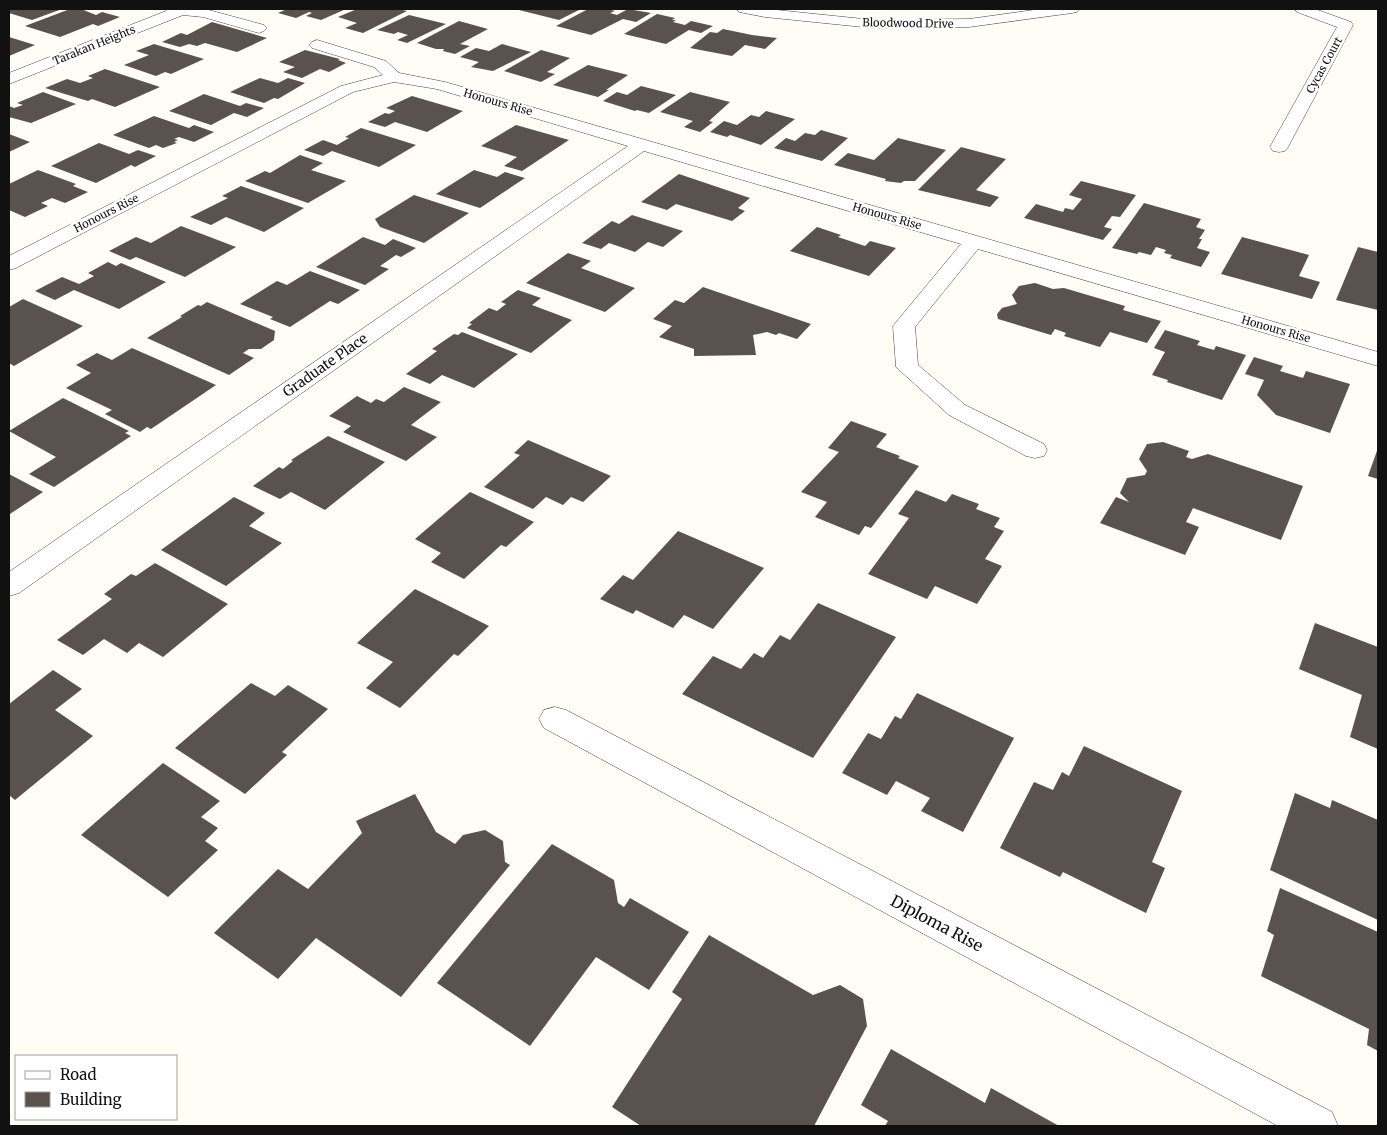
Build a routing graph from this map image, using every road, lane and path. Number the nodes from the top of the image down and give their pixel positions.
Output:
1 (744, 9) edge
2 (1072, 9) edge
3 (1302, 9) edge
4 (176, 10) edge
5 (259, 28) dead end
6 (317, 45) dead end
7 (394, 77) junction
8 (9, 79) edge
9 (642, 144) junction
10 (1279, 147) dead end
11 (974, 241) junction
12 (9, 264) edge
13 (1378, 359) edge
14 (1036, 450) dead end
15 (9, 586) edge
16 (555, 719) dead end
17 (1318, 1126) edge

1 - 2 street, Bloodwood Drive
3 - 10 street, Cycas Court
4 - 5 street
4 - 8 street, Tarakan Heights
6 - 7 street, Honours Rise
7 - 9 street, Honours Rise
7 - 12 street, Honours Rise
9 - 11 street, Honours Rise
9 - 15 street, Graduate Place
11 - 13 street, Honours Rise
11 - 14 street
16 - 17 street, Diploma Rise

